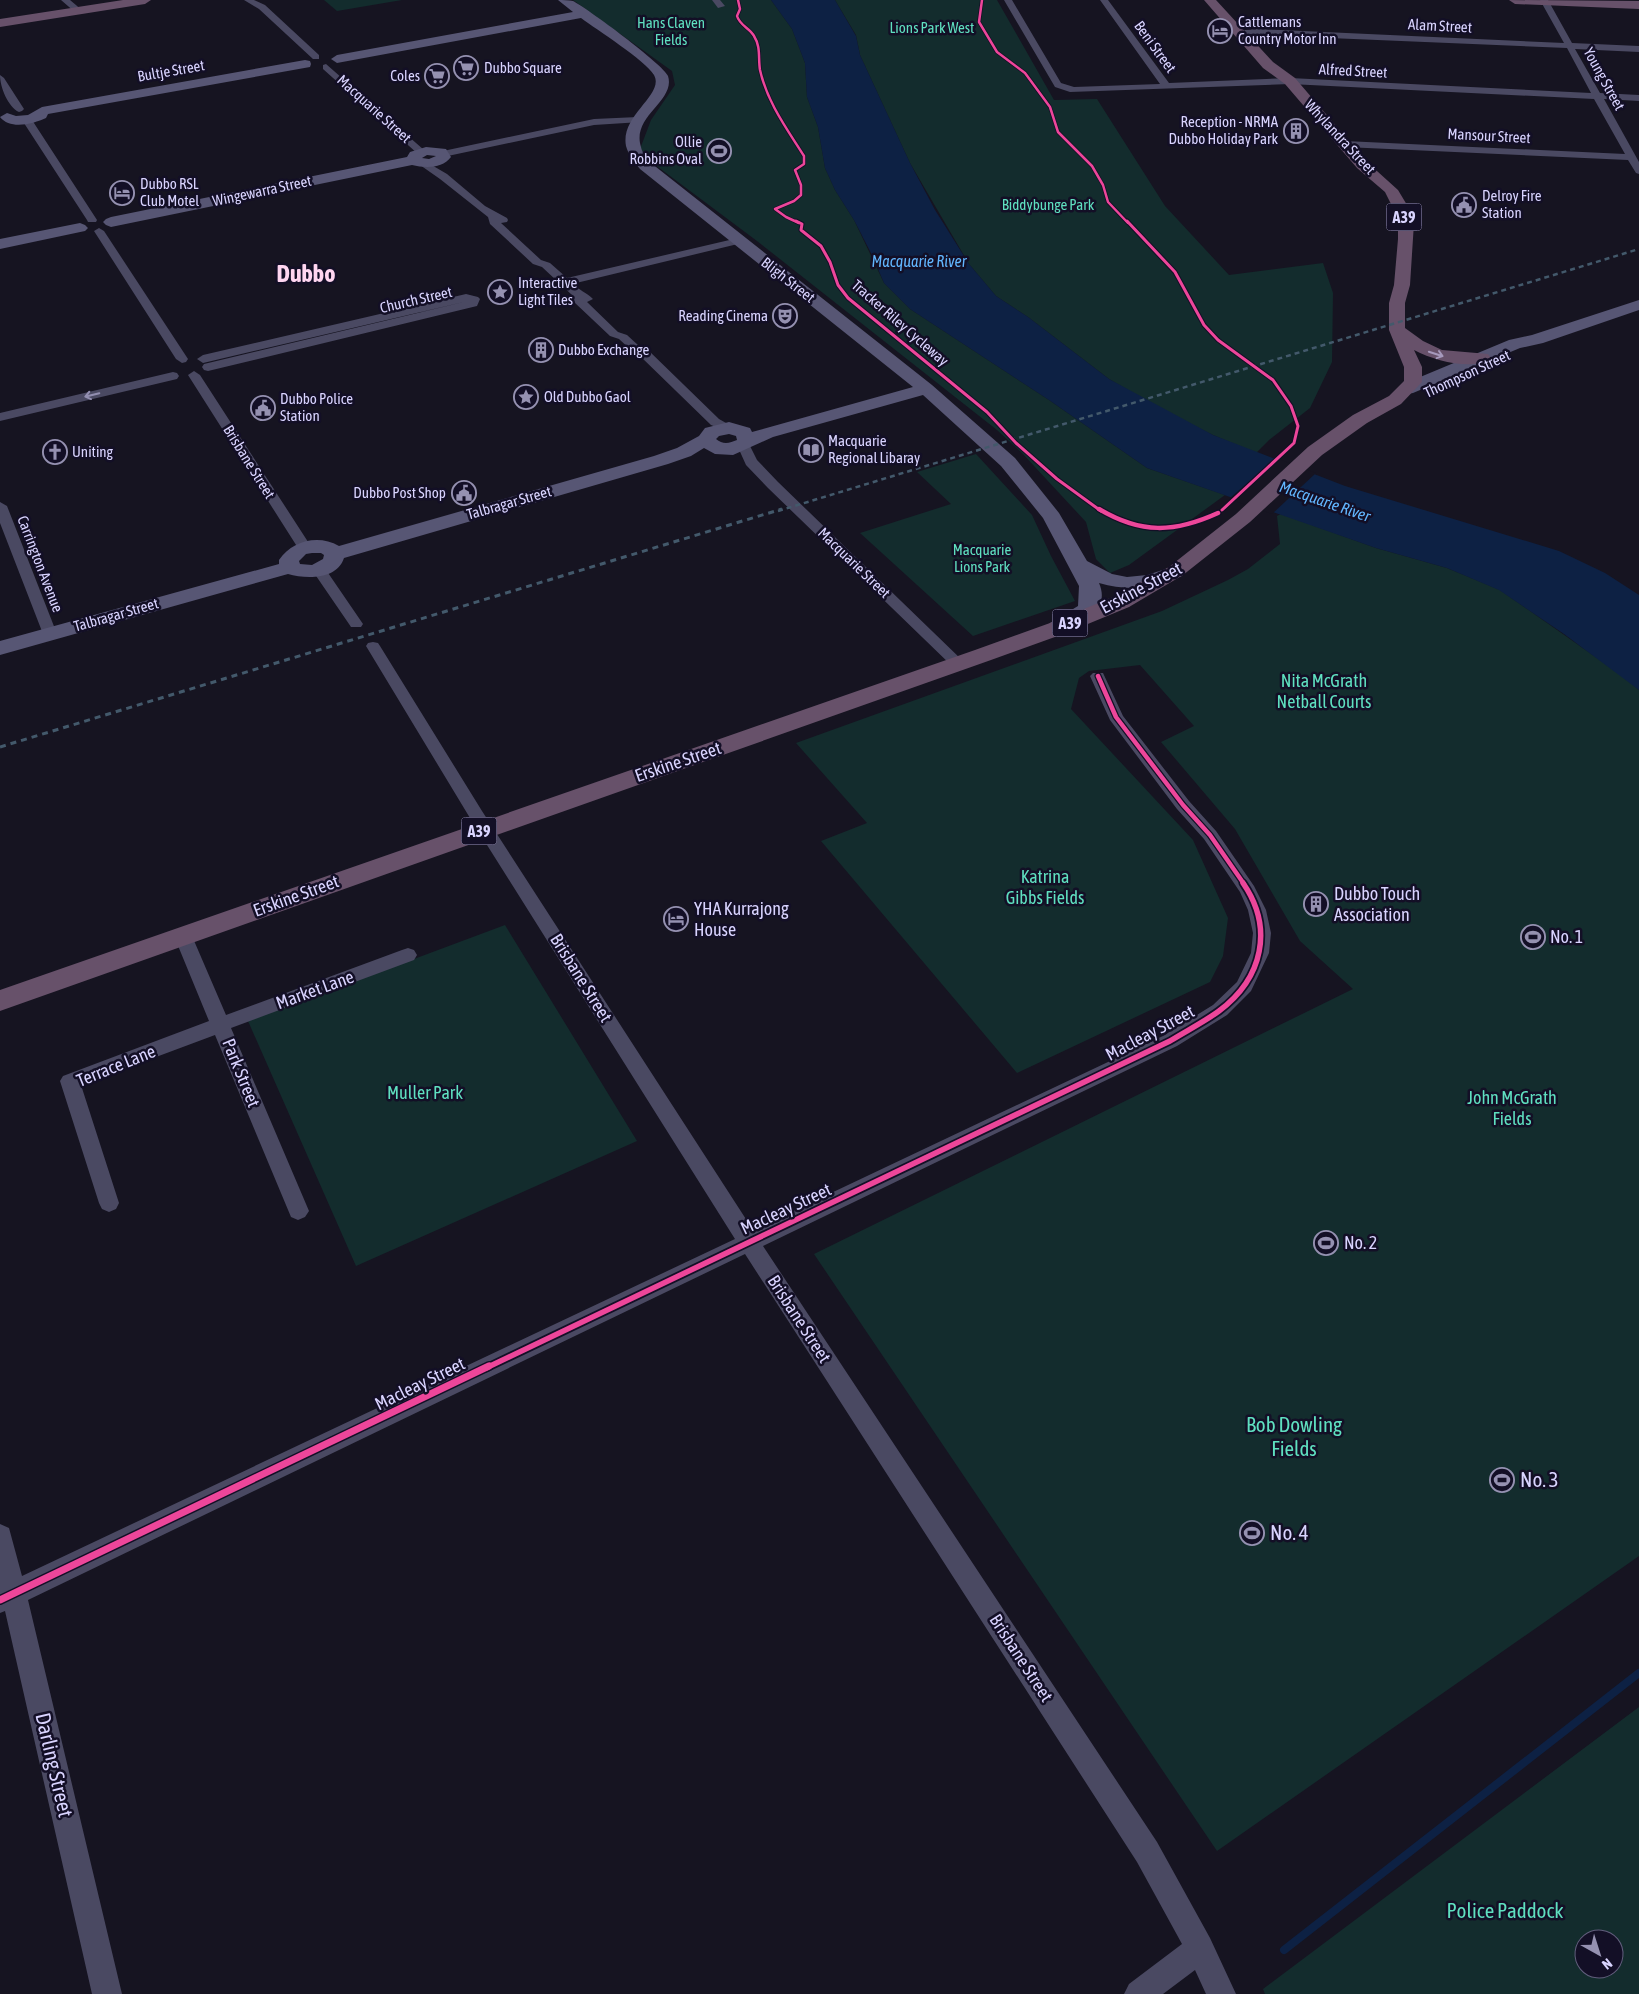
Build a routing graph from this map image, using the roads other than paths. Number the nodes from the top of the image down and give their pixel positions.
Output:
1 (65, 0) edge
2 (127, 0) edge
3 (145, 0) edge
4 (248, 0) edge
5 (564, 0) edge
6 (1008, 0) edge
7 (1104, 0) edge
8 (1210, 0) edge
9 (1221, 0) edge
10 (1515, 0) edge
11 (1544, 1) edge
12 (259, 2) edge
13 (1639, 5) edge
14 (77, 9) junction
15 (584, 14) junction
16 (0, 21) edge
17 (1248, 35) junction
18 (1569, 45) junction
19 (1639, 49) edge
20 (311, 60) junction
21 (331, 63) junction
22 (0, 78) edge
23 (1290, 82) junction
24 (1166, 86) junction
25 (1598, 96) junction
26 (1639, 98) edge
27 (23, 114) junction
28 (4, 118) edge
29 (635, 124) junction
30 (1345, 144) junction
31 (443, 156) junction
32 (1631, 157) junction
33 (419, 158) junction
34 (1639, 171) edge
35 (490, 213) junction
36 (95, 225) junction
37 (734, 238) junction
38 (0, 244) edge
39 (561, 279) junction
40 (1639, 305) edge
41 (1397, 330) junction
42 (623, 338) joint
43 (1537, 339) junction
44 (635, 348) junction
45 (1482, 358) junction
46 (182, 359) junction
47 (206, 363) junction
48 (171, 371) junction
49 (194, 375) junction
50 (921, 385) junction
51 (1401, 395) junction
52 (0, 406) edge
53 (0, 417) edge
54 (727, 439) junction
55 (0, 506) edge
56 (305, 548) junction
57 (334, 554) junction
58 (1080, 566) junction
59 (290, 567) junction
60 (319, 570) junction
61 (1176, 571) junction
62 (1090, 586) junction
63 (1121, 602) junction
64 (356, 624) dead end
65 (1058, 628) junction
66 (50, 634) junction
67 (373, 646) dead end
68 (0, 648) edge
69 (958, 664) junction
70 (1098, 676) dead end
71 (486, 829) junction
72 (183, 936) junction
73 (408, 955) dead end
74 (0, 1001) edge
75 (221, 1025) junction
76 (109, 1203) dead end
77 (298, 1211) dead end
78 (748, 1242) junction
79 (0, 1536) edge
80 (7, 1596) edge
81 (1200, 1948) junction
82 (107, 1994) edge
83 (1139, 1994) edge
84 (1221, 1994) edge

1 - 14 street
2 - 14 highway
3 - 14 highway
4 - 12 street
5 - 15 street
6 - 24 street, Alfred Street
7 - 24 street, Beni Street
8 - 17 highway, Whylandra Street / A39
9 - 17 highway, Whylandra Street / A39
10 - 11 highway
11 - 13 highway
11 - 18 street, Young Street
12 - 20 street
14 - 16 highway
15 - 21 street
15 - 29 street
17 - 18 street, Alam Street
17 - 23 highway, Whylandra Street / A39
18 - 19 street, Alam Street
18 - 25 street, Young Street
20 - 21 street, Bultje Street
20 - 27 street, Bultje Street
21 - 33 street, Macquarie Street
22 - 27 street
23 - 24 street, Alfred Street
23 - 25 street, Alfred Street
23 - 30 highway, Whylandra Street / A39
25 - 26 street, Alfred Street
25 - 32 street, Young Street
27 - 28 street
27 - 36 street
29 - 31 street
29 - 37 street, Bligh Street
30 - 32 street, Mansour Street
30 - 41 highway, Whylandra Street / A39
31 - 33 street, Wingewarra Street
31 - 35 street, Macquarie Street
32 - 34 street, Young Street
33 - 35 street, Macquarie Street
33 - 36 street, Wingewarra Street
35 - 39 street, Macquarie Street
36 - 38 street, Wingewarra Street
36 - 46 street
37 - 39 street
37 - 50 street, Bligh Street
39 - 42 street, Macquarie Street
40 - 43 street, Thompson Street
41 -> 45 highway
41 - 51 highway, Whylandra Street / A39
42 - 44 street, Macquarie Street
43 - 45 street, Thompson Street
43 - 51 street, Thompson Street
44 - 54 street, Macquarie Street
44 - 54 street, Macquarie Street
45 - 51 street, Thompson Street
46 - 47 street
46 - 48 street
47 - 47 street, Church Street
47 - 49 street
48 - 49 street
48 - 52 street
48 -> 53 street
49 - 56 street, Brisbane Street
50 - 54 street, Talbragar Street
50 - 58 street, Bligh Street
51 - 61 highway, Erskine Street / A39
54 - 57 street, Talbragar Street
54 - 69 street, Macquarie Street
55 - 66 street, Carrington Avenue
56 - 57 street
56 - 59 street
57 - 60 street
58 - 61 street, Bligh Street
58 - 62 street, Bligh Street
59 - 60 street
59 - 66 street, Talbragar Street
60 - 64 street
61 - 63 highway, Erskine Street / A39
62 - 63 street, Bligh Street
62 - 65 street
63 - 65 highway, Erskine Street / A39
65 - 69 highway, Erskine Street / A39
66 - 68 street, Talbragar Street
67 - 71 street, Brisbane Street
69 - 71 highway, Erskine Street / A39
70 - 78 street, Macleay Street
71 - 72 highway, Erskine Street / A39
71 - 78 street, Brisbane Street
72 - 74 highway, Erskine Street / A39
72 - 75 street, Park Street
73 - 75 street, Market Lane
75 - 76 street, Terrace Lane
75 - 77 street, Park Street
78 - 80 street, Macleay Street
78 - 81 street, Brisbane Street
79 - 80 street, Darling Street
80 - 82 street, Darling Street
81 - 83 street
81 - 84 street, Brisbane Street

